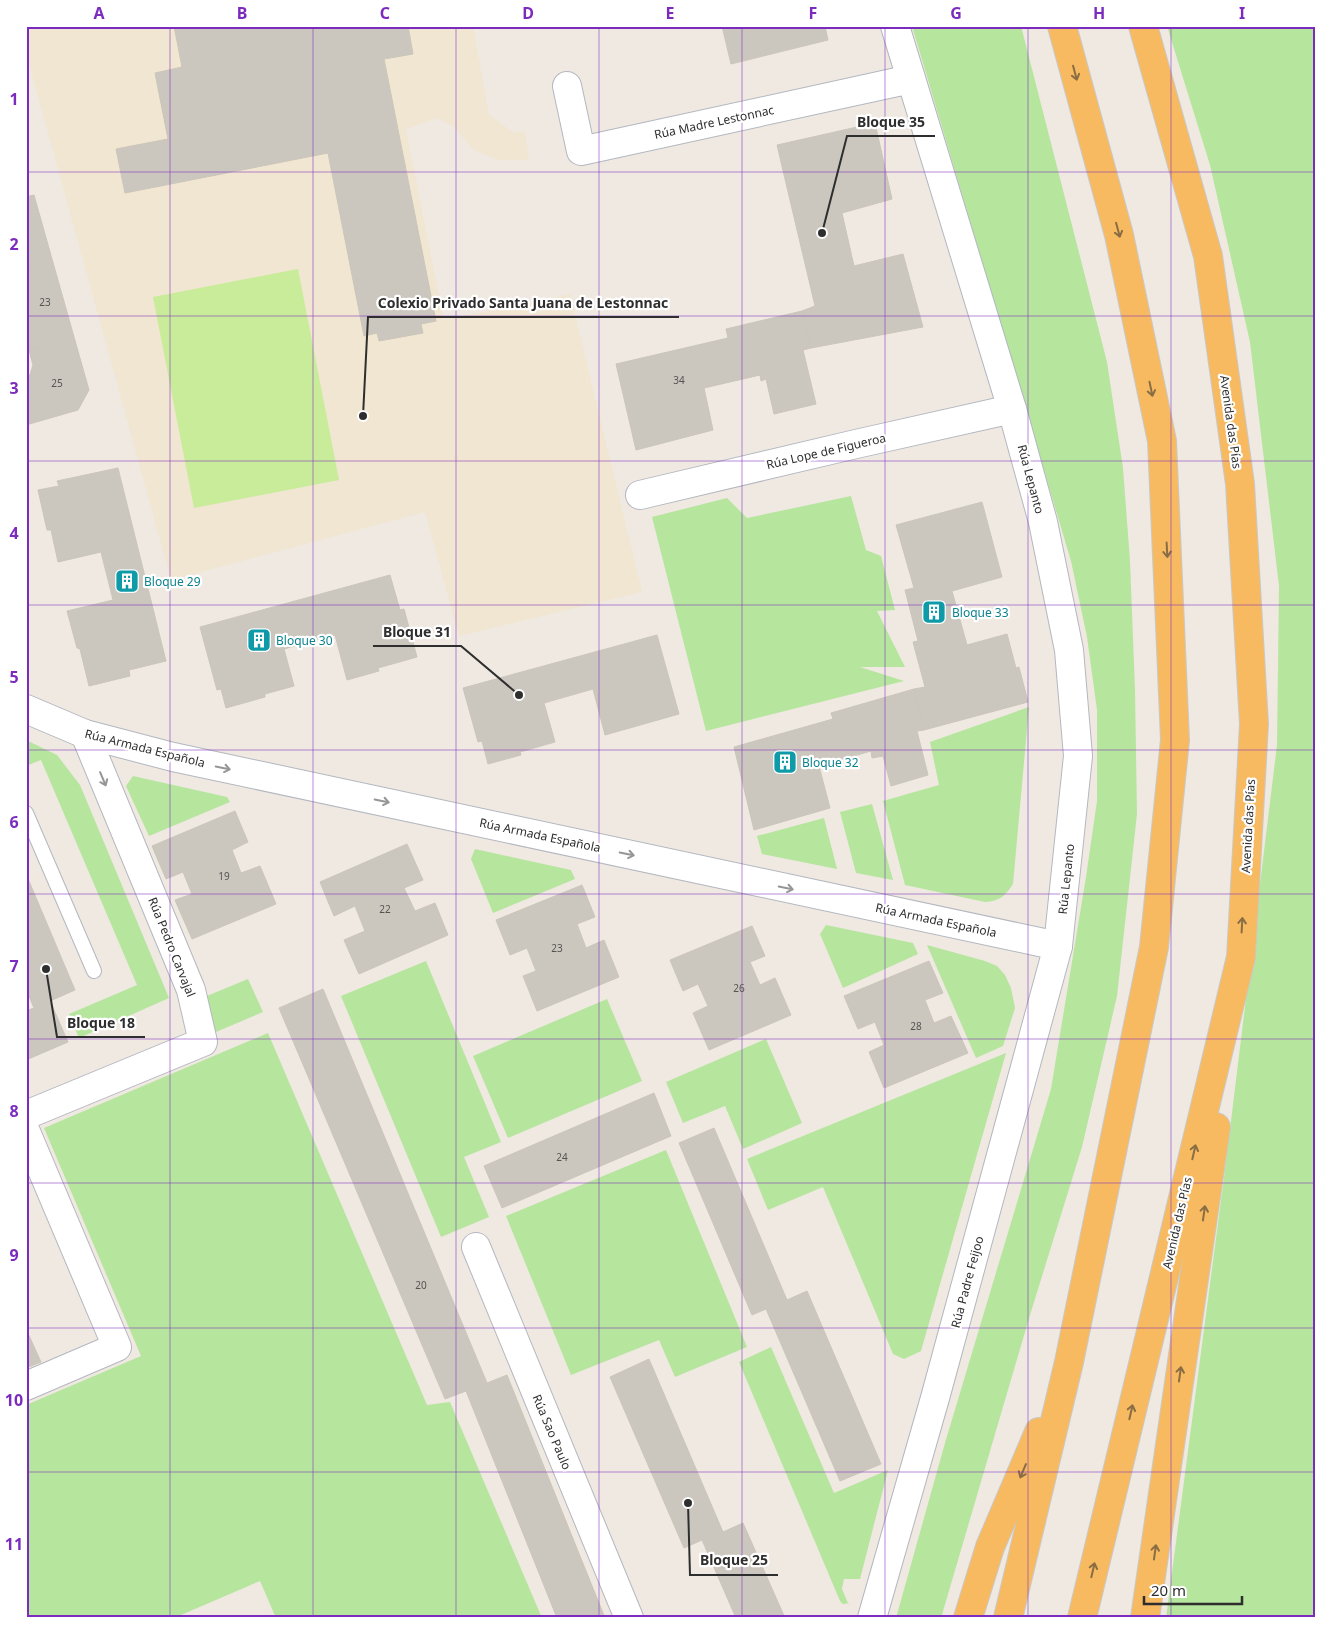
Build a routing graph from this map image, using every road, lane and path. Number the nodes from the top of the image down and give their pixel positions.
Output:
1 (895, 26) edge
2 (1062, 26) edge
3 (1143, 26) edge
4 (912, 79) junction
5 (566, 86) dead end
6 (1012, 410) junction
7 (640, 495) dead end
8 (26, 709) edge
9 (85, 734) junction
10 (26, 813) edge
11 (1058, 946) junction
12 (1240, 957) junction
13 (94, 971) dead end
14 (26, 1115) edge
15 (26, 1132) edge
16 (476, 1247) dead end
17 (1069, 1362) junction
18 (26, 1386) edge
19 (629, 1618) edge
20 (872, 1618) edge
21 (968, 1618) edge
22 (1008, 1618) edge
23 (1082, 1618) edge
24 (1145, 1618) edge

1 - 4 street, Rúa Lepanto
2 -> 17 highway
12 -> 3 highway, Avenida das Pías
4 - 5 street, Rúa Madre Lestonnac
4 - 6 street, Rúa Lepanto
6 - 7 street, Rúa Lope de Figueroa
6 - 11 street, Rúa Lepanto
8 - 9 street, Rúa Armada Española
9 -> 11 street, Rúa Armada Española
9 -> 14 street, Rúa Pedro Carvajal
10 - 13 lane
11 - 20 street, Rúa Padre Feijoo
23 -> 12 highway, Avenida das Pías
24 -> 12 highway
15 - 18 street
16 - 19 street, Rúa Sao Paulo
17 -> 21 highway
17 - 22 highway

